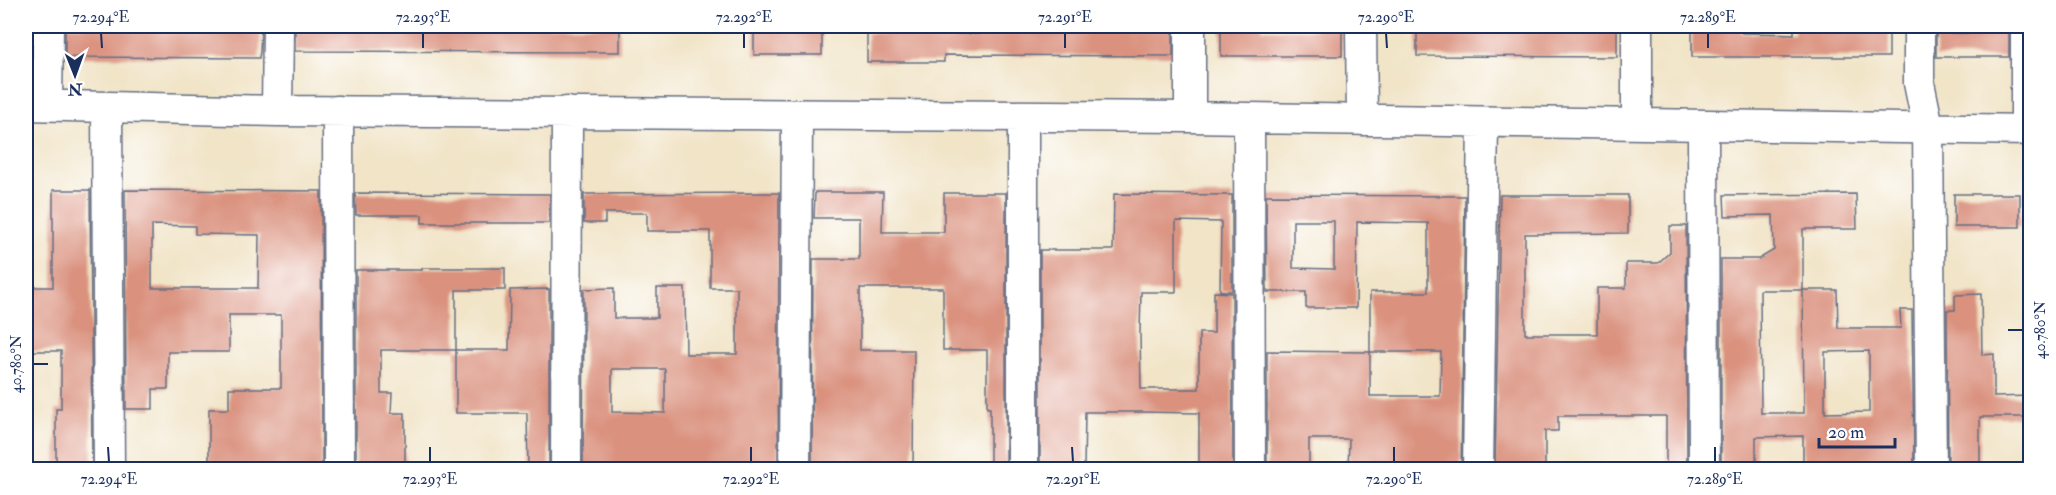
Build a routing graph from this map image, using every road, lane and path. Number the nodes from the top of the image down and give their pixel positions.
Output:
1 (48, 26) edge
2 (278, 26) edge
3 (1190, 26) edge
4 (1361, 26) edge
5 (1637, 26) edge
6 (1919, 26) edge
7 (2026, 26) edge
8 (36, 105) edge
9 (107, 106) junction
10 (277, 111) junction
11 (338, 111) junction
12 (567, 112) junction
13 (797, 116) junction
14 (1023, 116) junction
15 (1190, 117) junction
16 (1249, 118) junction
17 (1362, 120) junction
18 (1483, 123) junction
19 (1637, 124) junction
20 (1703, 125) junction
21 (1928, 127) junction
22 (2028, 130) edge
23 (109, 470) edge
24 (339, 470) edge
25 (566, 470) edge
26 (795, 470) edge
27 (1023, 470) edge
28 (1250, 470) edge
29 (1478, 470) edge
30 (1704, 470) edge
31 (1931, 470) edge

1 - 8 street
2 - 10 street
3 - 15 street
4 - 17 street
5 - 19 street
6 - 21 street
7 - 22 street
8 - 9 street
9 - 10 street
9 - 23 street
10 - 11 street
11 - 12 street
11 - 24 street
12 - 13 street
12 - 25 street
13 - 14 street
13 - 26 street
14 - 15 street
14 - 27 street
15 - 16 street
16 - 17 street
16 - 28 street
17 - 18 street
18 - 19 street
18 - 29 street
19 - 20 street
20 - 21 street
20 - 30 street
21 - 22 street
21 - 31 street

